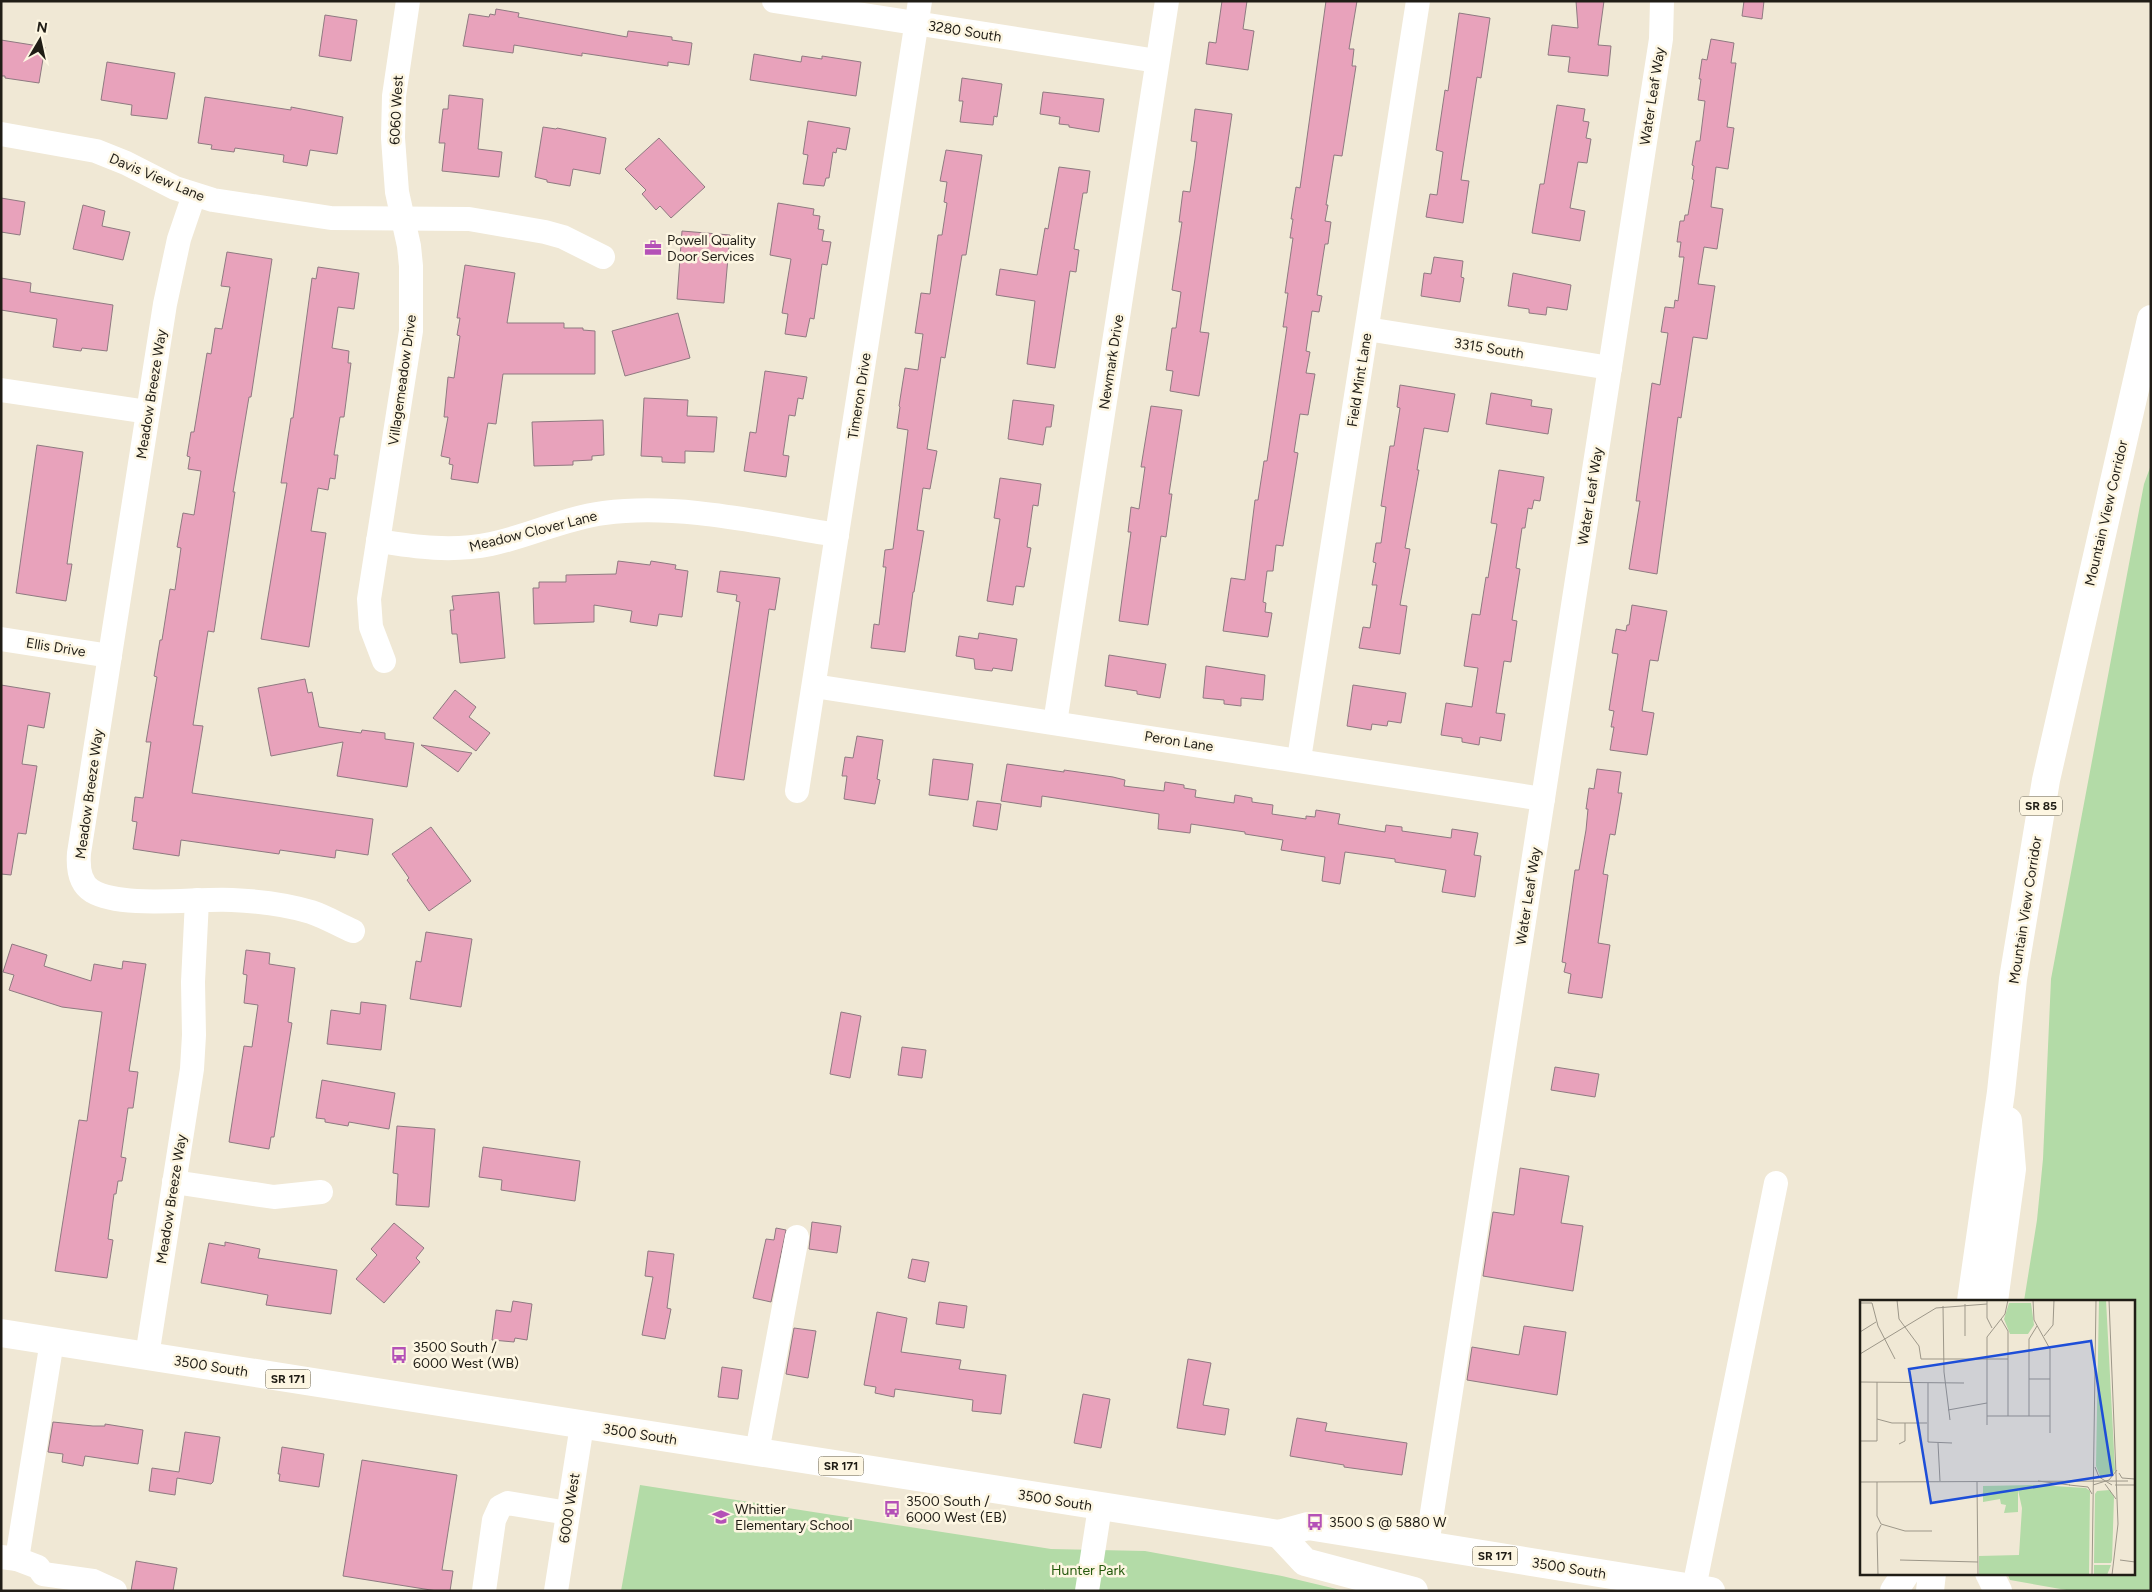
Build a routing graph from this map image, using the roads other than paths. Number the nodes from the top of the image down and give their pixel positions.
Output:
1 (408, 1) edge
2 (774, 1) edge
3 (1167, 1) edge
4 (1418, 1) edge
5 (1662, 1) edge
6 (919, 12) edge
7 (1157, 61) junction
8 (1, 134) edge
9 (194, 195) junction
10 (403, 220) junction
11 (603, 257) dead end
12 (2151, 319) edge
13 (1367, 329) junction
14 (1610, 368) junction
15 (1, 390) edge
16 (148, 412) junction
17 (837, 535) junction
18 (378, 541) junction
19 (1, 639) edge
20 (110, 656) junction
21 (384, 661) dead end
22 (814, 686) junction
23 (1055, 723) junction
24 (1299, 760) junction
25 (797, 791) dead end
26 (1543, 798) junction
27 (197, 900) junction
28 (353, 931) dead end
29 (2013, 979) junction
30 (2001, 1092) junction
31 (174, 1182) junction
32 (1776, 1183) dead end
33 (321, 1192) dead end
34 (797, 1237) dead end
35 (1952, 1300) edge
36 (1971, 1300) edge
37 (1994, 1300) edge
38 (1, 1334) edge
39 (52, 1342) junction
40 (147, 1356) junction
41 (582, 1424) junction
42 (757, 1452) junction
43 (1100, 1507) junction
44 (568, 1513) junction
45 (1279, 1534) junction
46 (1427, 1545) junction
47 (9, 1558) edge
48 (1905, 1574) edge
49 (1932, 1574) edge
50 (1990, 1574) edge
51 (1702, 1589) edge
52 (116, 1591) edge
53 (484, 1591) edge
54 (556, 1591) edge
55 (1088, 1591) edge
56 (1414, 1591) edge
57 (1894, 1591) edge
58 (1930, 1591) edge
59 (1998, 1591) edge

1 - 10 street, 6060 West
2 - 6 street, 3280 South
3 - 7 street, Newmark Drive
4 - 13 street, Field Mint Lane
5 - 14 street, Water Leaf Way
6 - 7 street, 3280 South
6 - 17 street, Timeron Drive
7 - 23 street, Newmark Drive
8 - 9 street, Davis View Lane
9 - 10 street, Davis View Lane
9 - 16 street, Meadow Breeze Way
10 - 11 street, Davis View Lane
10 - 18 street, Villagemeadow Drive
12 - 29 main road, Mountain View Corridor / SR 85
13 - 14 street, 3315 South
13 - 24 street, Field Mint Lane
14 - 26 street, Water Leaf Way
15 - 16 street
16 - 20 street, Meadow Breeze Way
17 - 18 street, Meadow Clover Lane
17 - 22 street, Timeron Drive
18 - 21 street, Villagemeadow Drive
19 - 20 street, Ellis Drive
20 - 27 street, Meadow Breeze Way
22 - 23 street, Peron Lane
22 - 25 street, Timeron Drive
23 - 24 street, Peron Lane
24 - 26 street, Peron Lane
26 - 46 street, Water Leaf Way
27 - 28 street
27 - 31 street, Meadow Breeze Way
29 - 30 main road, Mountain View Corridor / SR 85
29 - 35 main road
30 - 36 main road, Mountain View Corridor / SR 85
30 - 37 main road
31 - 33 street
31 - 40 street, Meadow Breeze Way
32 - 51 street
34 - 42 street
38 - 39 main road, 3500 South / SR 171
39 - 40 main road, 3500 South / SR 171
39 - 47 street
40 - 41 main road, 3500 South / SR 171
41 - 42 main road, 3500 South / SR 171
41 - 44 street, 6000 West
42 - 43 main road, 3500 South / SR 171
43 - 45 main road, 3500 South / SR 171
43 - 55 street
44 - 53 street
44 - 54 street, 6000 West
45 - 46 main road, 3500 South / SR 171
45 - 56 main road
46 - 51 main road, 3500 South / SR 171
47 - 52 street
48 - 57 main road
49 - 58 main road
50 - 59 main road

